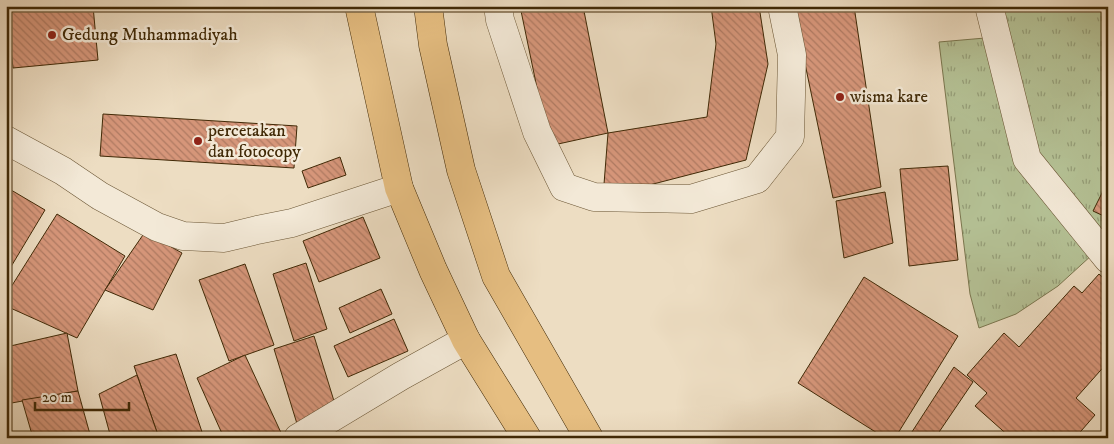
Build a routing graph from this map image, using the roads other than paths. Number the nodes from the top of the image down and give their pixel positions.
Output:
1 (359, 6) edge
2 (428, 6) edge
3 (498, 6) edge
4 (782, 6) edge
5 (989, 6) edge
6 (6, 140) edge
7 (399, 188) junction
8 (1108, 259) edge
9 (466, 340) junction
10 (298, 438) edge
11 (527, 438) edge
12 (588, 438) edge

1 - 7 highway
2 - 12 highway
3 - 4 street
5 - 8 street
6 - 7 street
7 - 9 highway
9 - 10 street
9 - 11 highway

